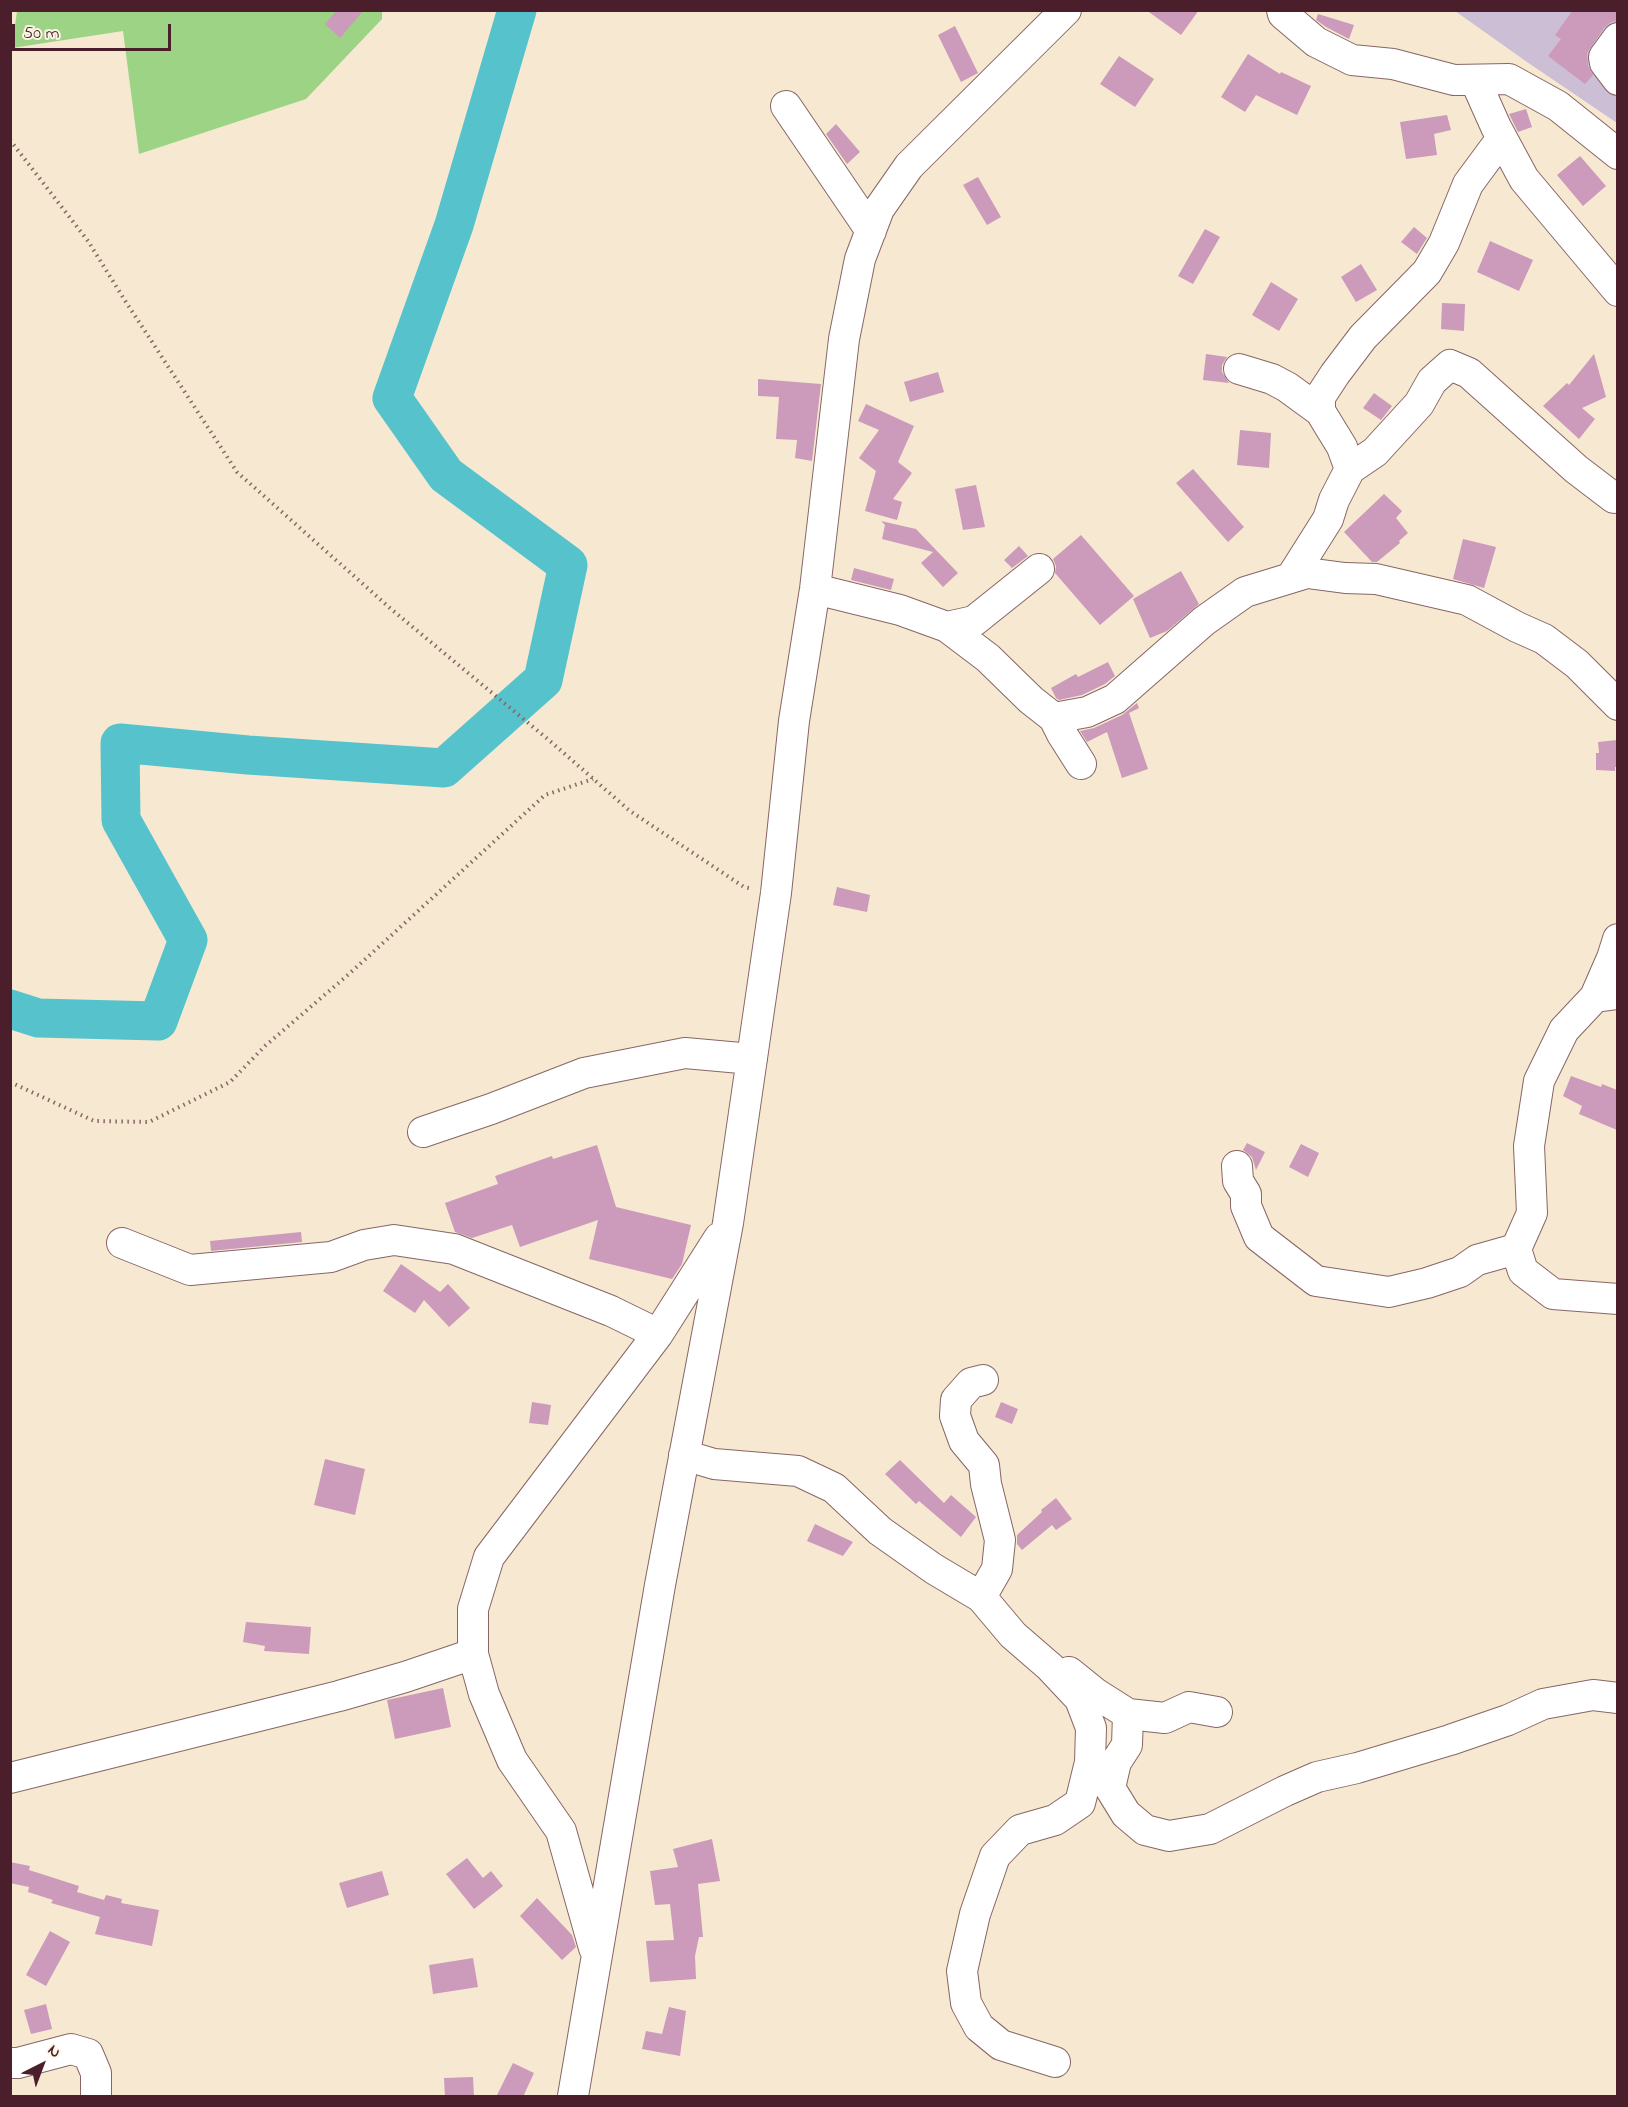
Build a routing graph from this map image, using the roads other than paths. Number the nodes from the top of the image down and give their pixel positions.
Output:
1 (1066, 10) edge
2 (1282, 10) edge
3 (1617, 38) edge
4 (1475, 80) junction
5 (1617, 80) edge
6 (786, 106) dead end
7 (1502, 138) junction
8 (1617, 154) edge
9 (871, 231) junction
10 (1617, 291) edge
11 (1239, 369) dead end
12 (1320, 411) junction
13 (1350, 469) junction
14 (1614, 498) dead end
15 (1039, 569) dead end
16 (1292, 576) junction
17 (815, 589) junction
18 (947, 627) junction
19 (1617, 705) edge
20 (1054, 718) junction
21 (1081, 764) dead end
22 (1617, 939) edge
23 (1606, 995) edge
24 (752, 1059) junction
25 (423, 1132) dead end
26 (1237, 1166) dead end
27 (728, 1223) junction
28 (122, 1243) dead end
29 (1516, 1249) junction
30 (1617, 1299) edge
31 (658, 1334) junction
32 (983, 1380) dead end
33 (684, 1455) junction
34 (981, 1596) junction
35 (1013, 1635) junction
36 (473, 1654) junction
37 (1617, 1698) edge
38 (1217, 1712) dead end
39 (1128, 1714) junction
40 (10, 1778) edge
41 (597, 1959) junction
42 (1055, 2062) dead end
43 (10, 2063) edge
44 (96, 2097) edge
45 (573, 2097) edge

1 - 9 street
2 - 4 street
3 - 5 street
4 - 7 street
4 - 8 street
6 - 9 street
7 - 10 street
7 - 12 street
9 - 17 street
11 - 12 street
12 - 13 street
13 - 14 street
13 - 16 street
15 - 18 street
16 - 19 street
16 - 20 street
17 - 18 street
17 - 24 street
18 - 20 street
20 - 21 street
22 - 23 street
23 - 29 street
24 - 25 street
24 - 27 street
26 - 29 street
27 - 31 street
27 - 33 street
28 - 31 street
29 - 30 street
31 - 36 street
32 - 34 street
33 - 34 street
33 - 41 street
34 - 35 street
35 - 39 street
35 - 42 street
36 - 40 street
36 - 41 street
37 - 39 street
38 - 39 street
41 - 45 street
43 - 44 street

